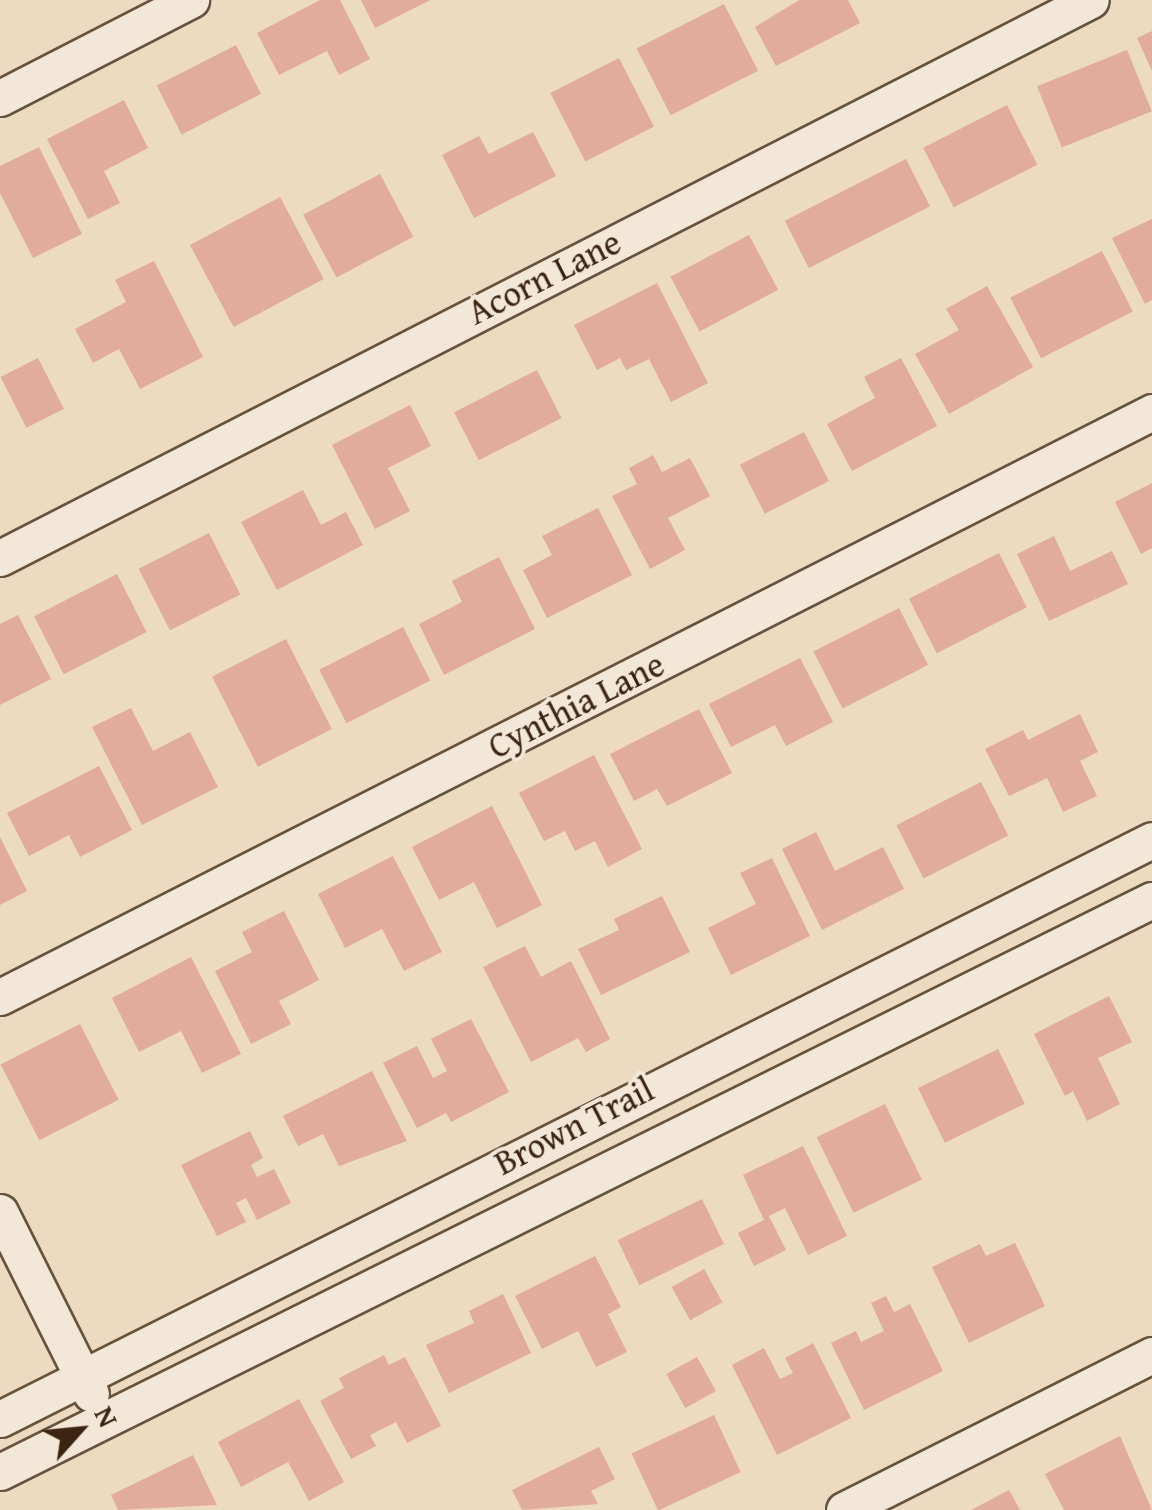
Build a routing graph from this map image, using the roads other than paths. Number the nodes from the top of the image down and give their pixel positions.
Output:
1 (192, 0) edge
2 (1091, 0) edge
3 (0, 98) edge
4 (1152, 412) edge
5 (0, 558) edge
6 (1152, 840) edge
7 (1152, 900) edge
8 (846, 988) junction
9 (0, 997) edge
10 (872, 1038) junction
11 (0, 1212) edge
12 (1152, 1356) edge
13 (82, 1376) junction
14 (0, 1419) edge
15 (104, 1420) junction
16 (0, 1472) edge
17 (844, 1510) edge

1 - 3 street
2 - 5 street, Acorn Lane
4 - 9 street, Cynthia Lane
6 - 8 street, Brown Trail
7 - 10 street, Brown Trail
8 - 10 street
8 - 13 street, Brown Trail
10 - 15 street, Brown Trail
11 - 13 street
12 - 17 street
13 - 14 street, Brown Trail
13 - 15 street
15 - 16 street, Brown Trail

